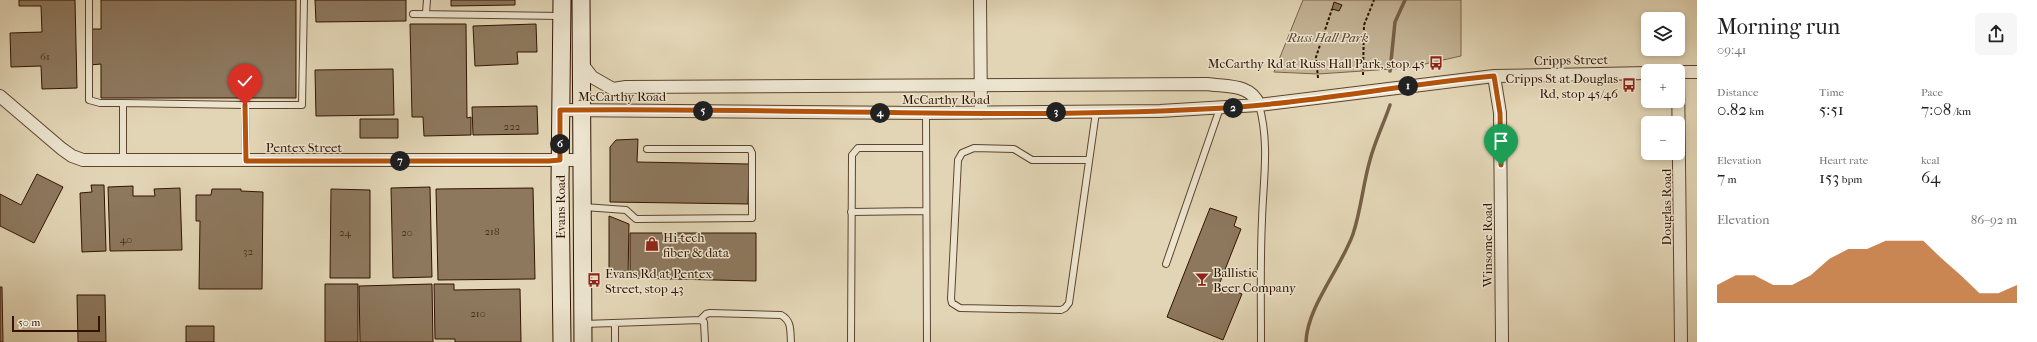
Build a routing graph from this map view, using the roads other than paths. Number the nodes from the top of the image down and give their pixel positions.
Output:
1 (89, 0) edge
2 (304, 0) edge
3 (427, 0) edge
4 (581, 0) edge
5 (980, 0) edge
6 (561, 8) edge
7 (426, 13) junction
8 (413, 14) dead end
9 (582, 64) junction
10 (1685, 72) edge
11 (1697, 72) edge
12 (1641, 73) edge
13 (1494, 76) junction
14 (981, 85) junction
15 (0, 96) edge
16 (123, 103) junction
17 (245, 105) junction
18 (1260, 105) junction
19 (1220, 108) junction
20 (1678, 108) edge
21 (560, 110) junction
22 (582, 110) junction
23 (1096, 112) junction
24 (926, 113) junction
25 (981, 113) junction
26 (926, 148) junction
27 (647, 149) dead end
28 (560, 160) junction
29 (582, 160) junction
30 (1088, 160) junction
31 (123, 161) junction
32 (246, 161) junction
33 (582, 207) junction
34 (926, 210) junction
35 (851, 212) junction
36 (1166, 264) dead end
37 (700, 320) junction
38 (615, 323) junction
39 (582, 324) junction
40 (562, 342) edge
41 (582, 342) edge
42 (615, 342) edge
43 (706, 342) edge
44 (791, 342) edge
45 (851, 342) edge
46 (927, 342) edge
47 (1261, 342) edge
48 (1502, 342) edge
49 (1681, 342) edge

1 - 16 lane
2 - 17 lane
3 - 7 lane
4 - 9 main road, Evans Road
5 - 14 street
6 - 7 lane
6 - 21 main road, Evans Road
7 - 8 lane
9 - 14 street, McCarthy Road
9 - 22 main road, Evans Road
10 - 11 street
12 - 13 street, Cripps Street
13 - 18 street, McCarthy Road
13 - 48 street, Winsome Road
14 - 18 street, McCarthy Road
14 - 25 street
15 - 31 street, Pentex Street
16 - 17 lane
16 - 31 lane
17 - 32 lane
18 - 19 street, McCarthy Road
18 - 47 lane
19 - 23 street, McCarthy Road
19 - 36 lane
20 - 49 street, Douglas Road
21 - 22 street, McCarthy Road
21 - 28 main road, Evans Road
22 - 24 street, McCarthy Road
22 - 29 main road, Evans Road
23 - 25 street, McCarthy Road
23 - 30 lane
24 - 25 street, McCarthy Road
24 - 26 lane
26 - 34 lane
26 - 35 lane
27 - 33 lane
28 - 29 street, Pentex Street
28 - 32 street, Pentex Street
28 - 40 main road, Evans Road
29 - 33 main road, Evans Road
30 - 30 lane
31 - 32 street, Pentex Street
33 - 39 main road, Evans Road
34 - 35 lane
34 - 46 lane
35 - 45 lane
37 - 38 lane
37 - 43 lane
37 - 44 lane
38 - 39 lane
38 - 42 lane
39 - 41 main road, Evans Road

